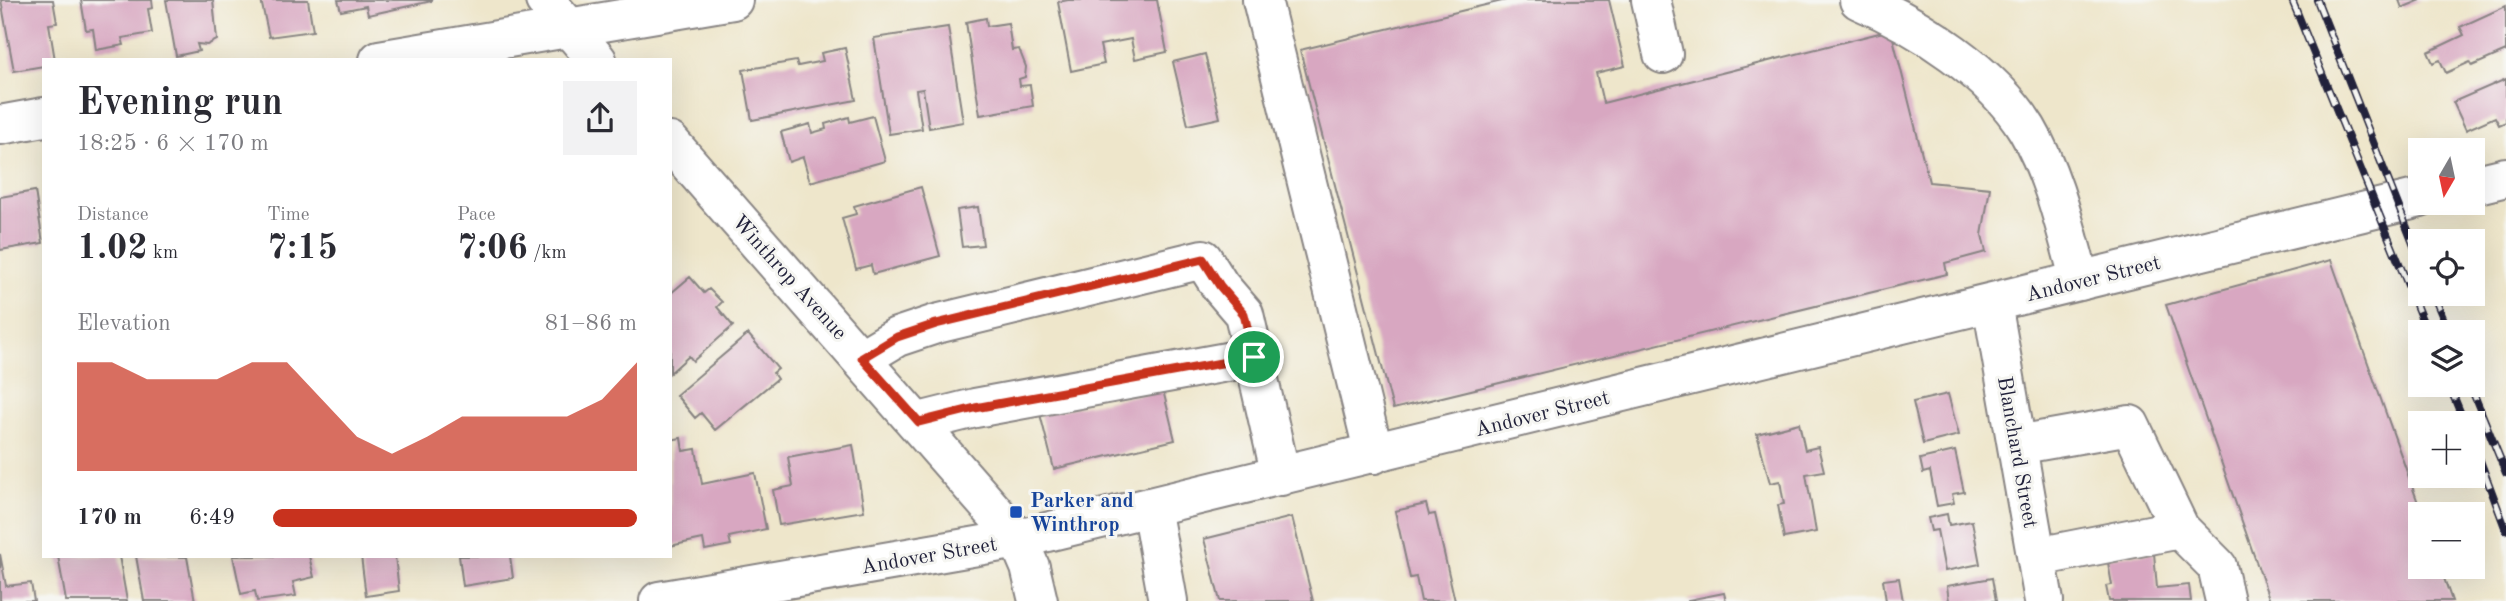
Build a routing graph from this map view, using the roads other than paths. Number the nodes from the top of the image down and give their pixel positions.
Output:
1 (733, 0) edge
2 (1262, 0) edge
3 (1651, 0) edge
4 (1859, 0) edge
5 (557, 13) edge
6 (1663, 54) dead end
7 (387, 58) edge
8 (595, 58) edge
9 (42, 117) edge
10 (0, 125) edge
11 (672, 144) edge
12 (2506, 177) edge
13 (2485, 182) edge
14 (2408, 201) edge
15 (2080, 281) junction
16 (1992, 303) junction
17 (1254, 357) junction
18 (862, 358) junction
19 (919, 422) junction
20 (2017, 445) junction
21 (1374, 454) junction
22 (1281, 476) junction
23 (1151, 507) junction
24 (2180, 529) junction
25 (1018, 539) junction
26 (2037, 558) junction
27 (659, 601) edge
28 (1038, 601) edge
29 (1168, 601) edge
30 (2044, 601) edge
31 (2225, 601) edge

1 - 5 main road
2 - 21 main road
3 - 6 main road
4 - 15 main road
5 - 7 main road
5 - 8 main road
9 - 10 main road
11 - 18 main road, Winthrop Avenue
12 - 13 main road
14 - 15 main road, Andover Street
15 - 16 main road, Andover Street
16 - 20 main road, Blanchard Street
16 - 21 main road, Andover Street
17 - 18 main road
17 - 19 main road
17 - 22 main road
18 - 19 main road, Winthrop Avenue
19 - 25 main road, Winthrop Avenue
20 - 24 main road
20 - 26 main road, Blanchard Street
21 - 22 main road, Andover Street
22 - 23 main road, Andover Street
23 - 25 main road, Andover Street
23 - 29 main road
24 - 26 main road
24 - 31 main road
25 - 27 main road, Andover Street
25 - 28 main road, Winthrop Avenue
26 - 30 main road, Blanchard Street

